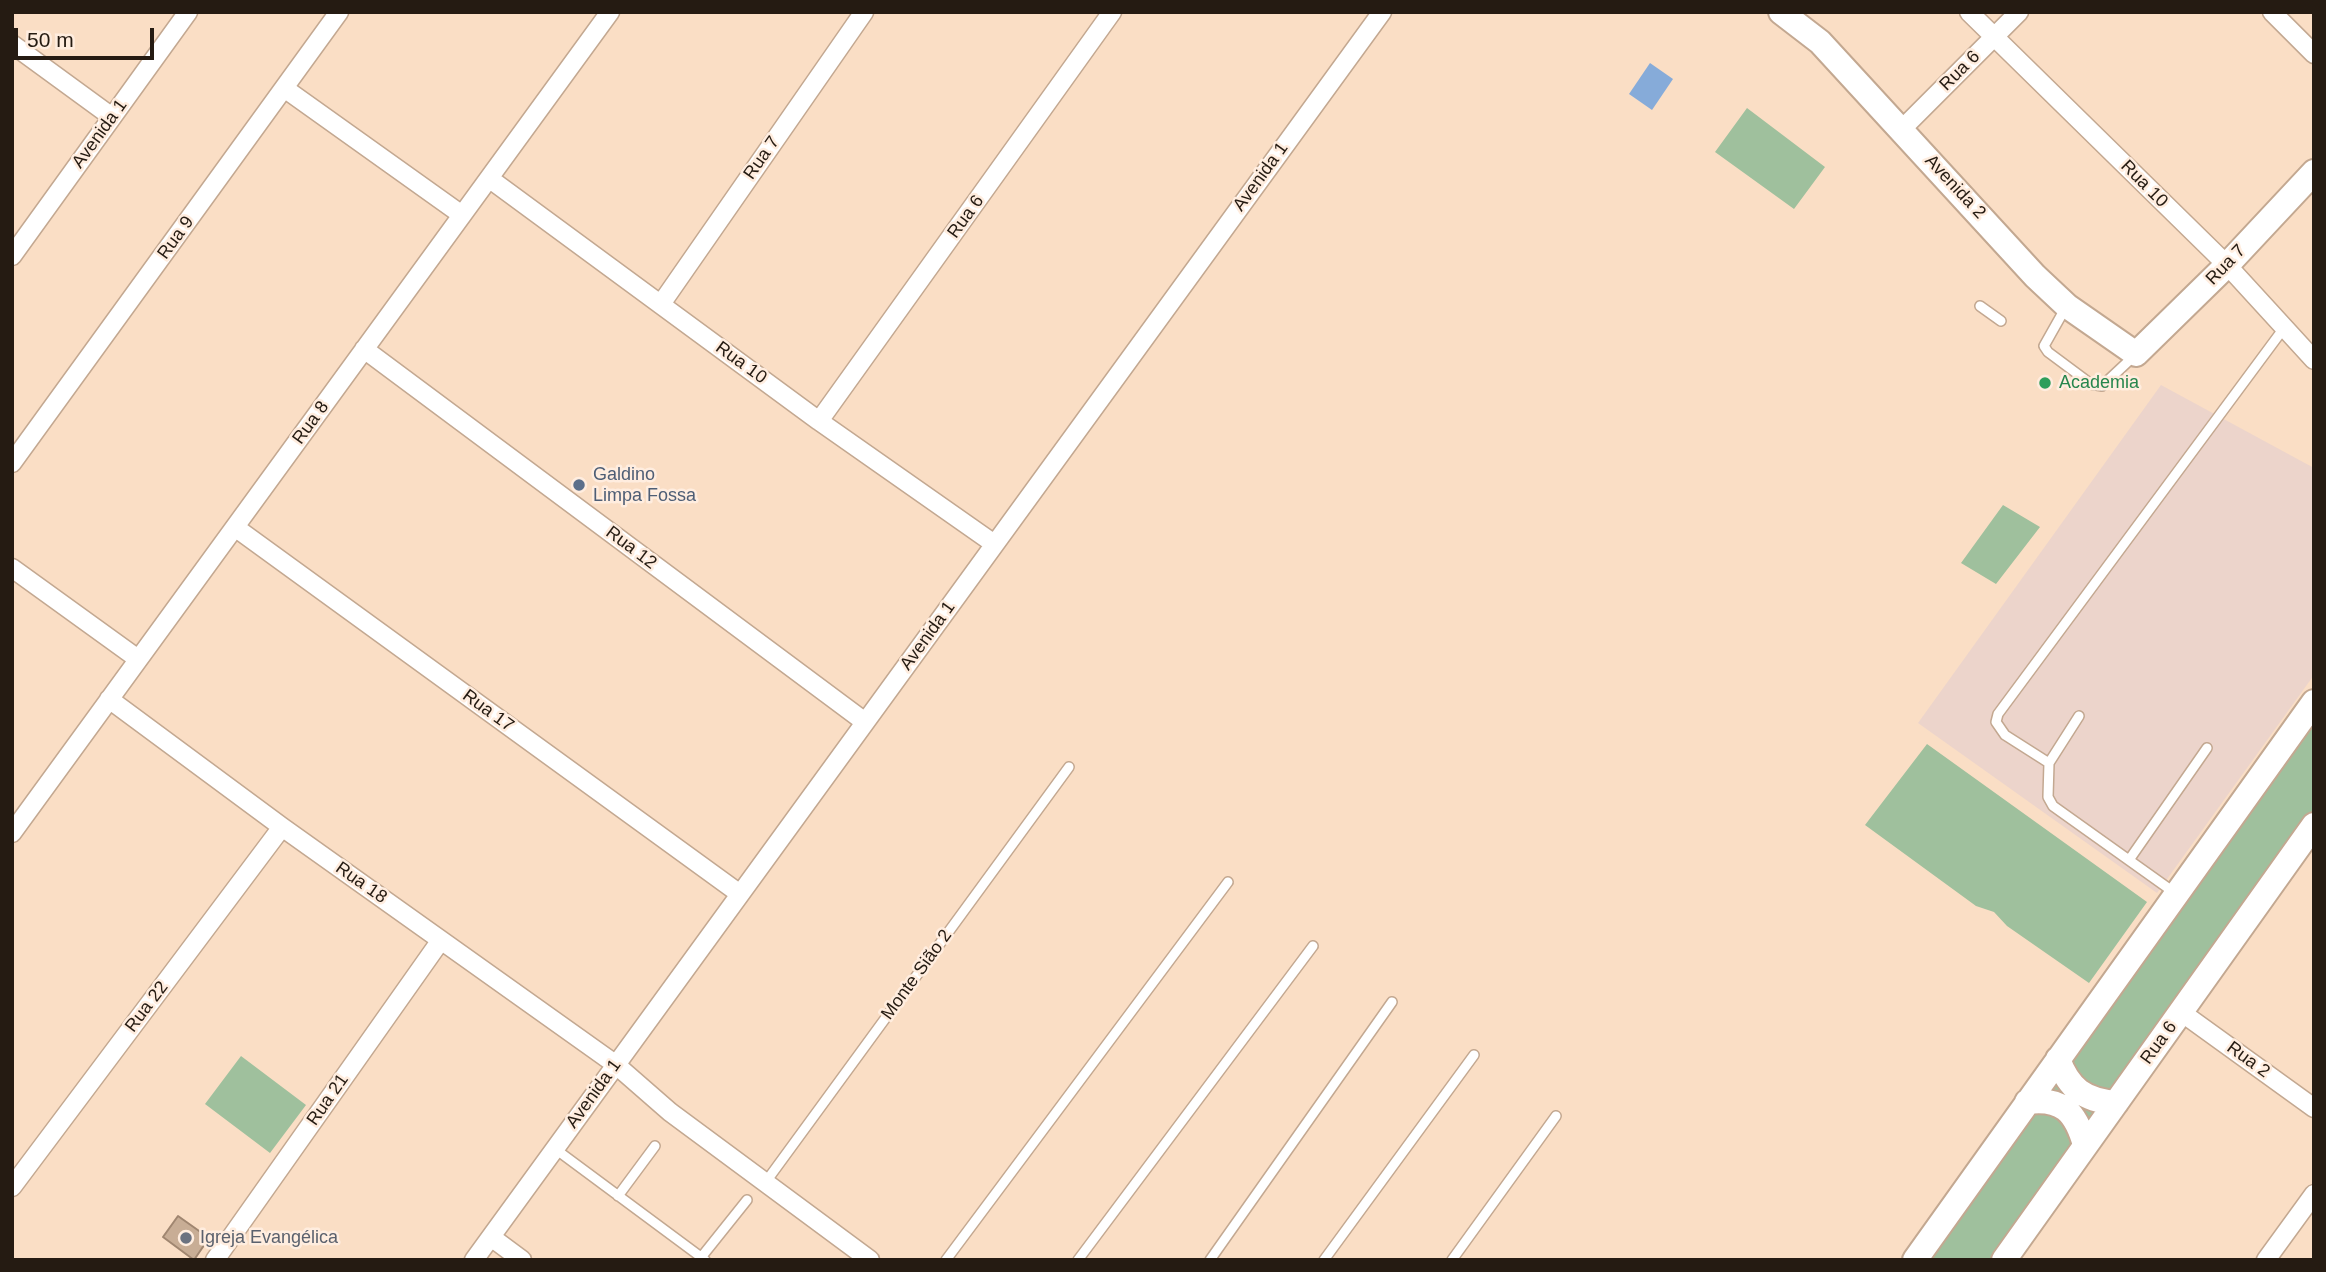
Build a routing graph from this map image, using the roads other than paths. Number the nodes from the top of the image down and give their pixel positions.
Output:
1 (188, 12) edge
2 (338, 12) edge
3 (610, 12) edge
4 (864, 12) edge
5 (1112, 12) edge
6 (1382, 12) edge
7 (1781, 12) edge
8 (1969, 12) edge
9 (2019, 12) edge
10 (2272, 12) edge
11 (1994, 37) junction
12 (12, 44) edge
13 (2314, 54) edge
14 (285, 88) junction
15 (112, 117) junction
16 (1901, 130) junction
17 (2314, 172) edge
18 (490, 179) junction
19 (462, 215) junction
20 (12, 256) edge
21 (2227, 265) junction
22 (661, 304) junction
23 (1980, 306) dead end
24 (2067, 306) junction
25 (2001, 321) dead end
26 (2284, 328) junction
27 (364, 349) junction
28 (2136, 354) junction
29 (2314, 360) edge
30 (820, 421) junction
31 (12, 463) edge
32 (236, 528) junction
33 (993, 543) junction
34 (12, 568) edge
35 (138, 659) junction
36 (109, 699) junction
37 (2314, 702) edge
38 (2079, 716) dead end
39 (865, 722) junction
40 (2207, 748) dead end
41 (2049, 764) junction
42 (1069, 767) dead end
43 (2314, 825) edge
44 (282, 827) junction
45 (12, 833) edge
46 (2129, 860) junction
47 (1228, 882) dead end
48 (2176, 893) junction
49 (740, 894) junction
50 (441, 940) junction
51 (1313, 946) dead end
52 (1392, 1002) dead end
53 (2181, 1012) junction
54 (1474, 1055) dead end
55 (2058, 1059) junction
56 (615, 1064) junction
57 (2027, 1102) junction
58 (2116, 1103) junction
59 (2314, 1108) edge
60 (1556, 1116) dead end
61 (654, 1146) dead end
62 (2085, 1146) junction
63 (554, 1148) junction
64 (765, 1183) junction
65 (12, 1187) edge
66 (2314, 1194) edge
67 (618, 1196) junction
68 (747, 1200) dead end
69 (491, 1237) junction
70 (702, 1259) edge
71 (215, 1260) edge
72 (474, 1260) edge
73 (522, 1260) edge
74 (870, 1260) edge
75 (946, 1260) edge
76 (1078, 1260) edge
77 (1210, 1260) edge
78 (1324, 1260) edge
79 (1452, 1260) edge
80 (1915, 1260) edge
81 (2004, 1260) edge
82 (2266, 1260) edge

1 - 15 street, Avenida 1
2 - 14 street, Rua 9
3 - 18 street, Rua 8
4 - 22 street, Rua 7
5 - 30 street, Rua 6
6 - 33 street, Avenida 1
7 - 16 street, Avenida 2
8 - 11 street, Rua 10
9 - 11 street, Rua 6
10 - 13 street
11 - 16 street, Rua 6
11 - 21 street, Rua 10
12 - 15 street
14 - 19 street
14 - 31 street, Rua 9
15 - 20 street, Avenida 1
16 - 24 street, Avenida 2
17 - 21 street, Rua 7
18 - 19 street, Rua 8
18 - 22 street, Rua 10
19 - 27 street, Rua 8
21 - 26 street, Rua 10
21 - 28 street, Rua 7
22 - 30 street, Rua 10
23 - 25 lane
24 - 28 street, Avenida 2
24 - 28 lane
26 - 29 street, Rua 10
26 - 41 lane
27 - 32 street, Rua 8
27 - 39 street, Rua 12
30 - 33 street, Rua 10
32 - 35 street, Rua 8
32 - 49 street, Rua 17
33 - 39 street, Avenida 1
34 - 35 street
35 - 36 street, Rua 8
36 - 44 street, Rua 18
36 - 45 street, Rua 8
37 - 48 street
38 - 41 lane
39 - 49 street, Avenida 1
40 - 46 lane
41 - 46 lane
42 - 64 lane, Monte Sião 2
43 - 53 street, Rua 6
44 - 50 street, Rua 18
44 - 65 street, Rua 22
46 - 48 lane
47 - 75 lane
48 - 55 street
49 - 56 street, Avenida 1
50 - 56 street, Rua 18
50 - 71 street, Rua 21
51 - 76 lane
52 - 77 lane
53 - 58 street, Rua 6
53 - 59 street, Rua 2
54 - 78 lane
55 - 57 street
55 - 58 street
56 - 63 street, Avenida 1
56 - 64 street, Rua 18
57 - 62 street
57 - 80 street
58 - 62 street, Rua 6
60 - 79 lane
61 - 67 lane
62 - 81 street, Rua 6
63 - 67 lane
63 - 69 street, Avenida 1
64 - 74 street, Rua 18
66 - 82 street
67 - 70 lane
68 - 70 lane
69 - 72 street, Avenida 1
69 - 73 street

